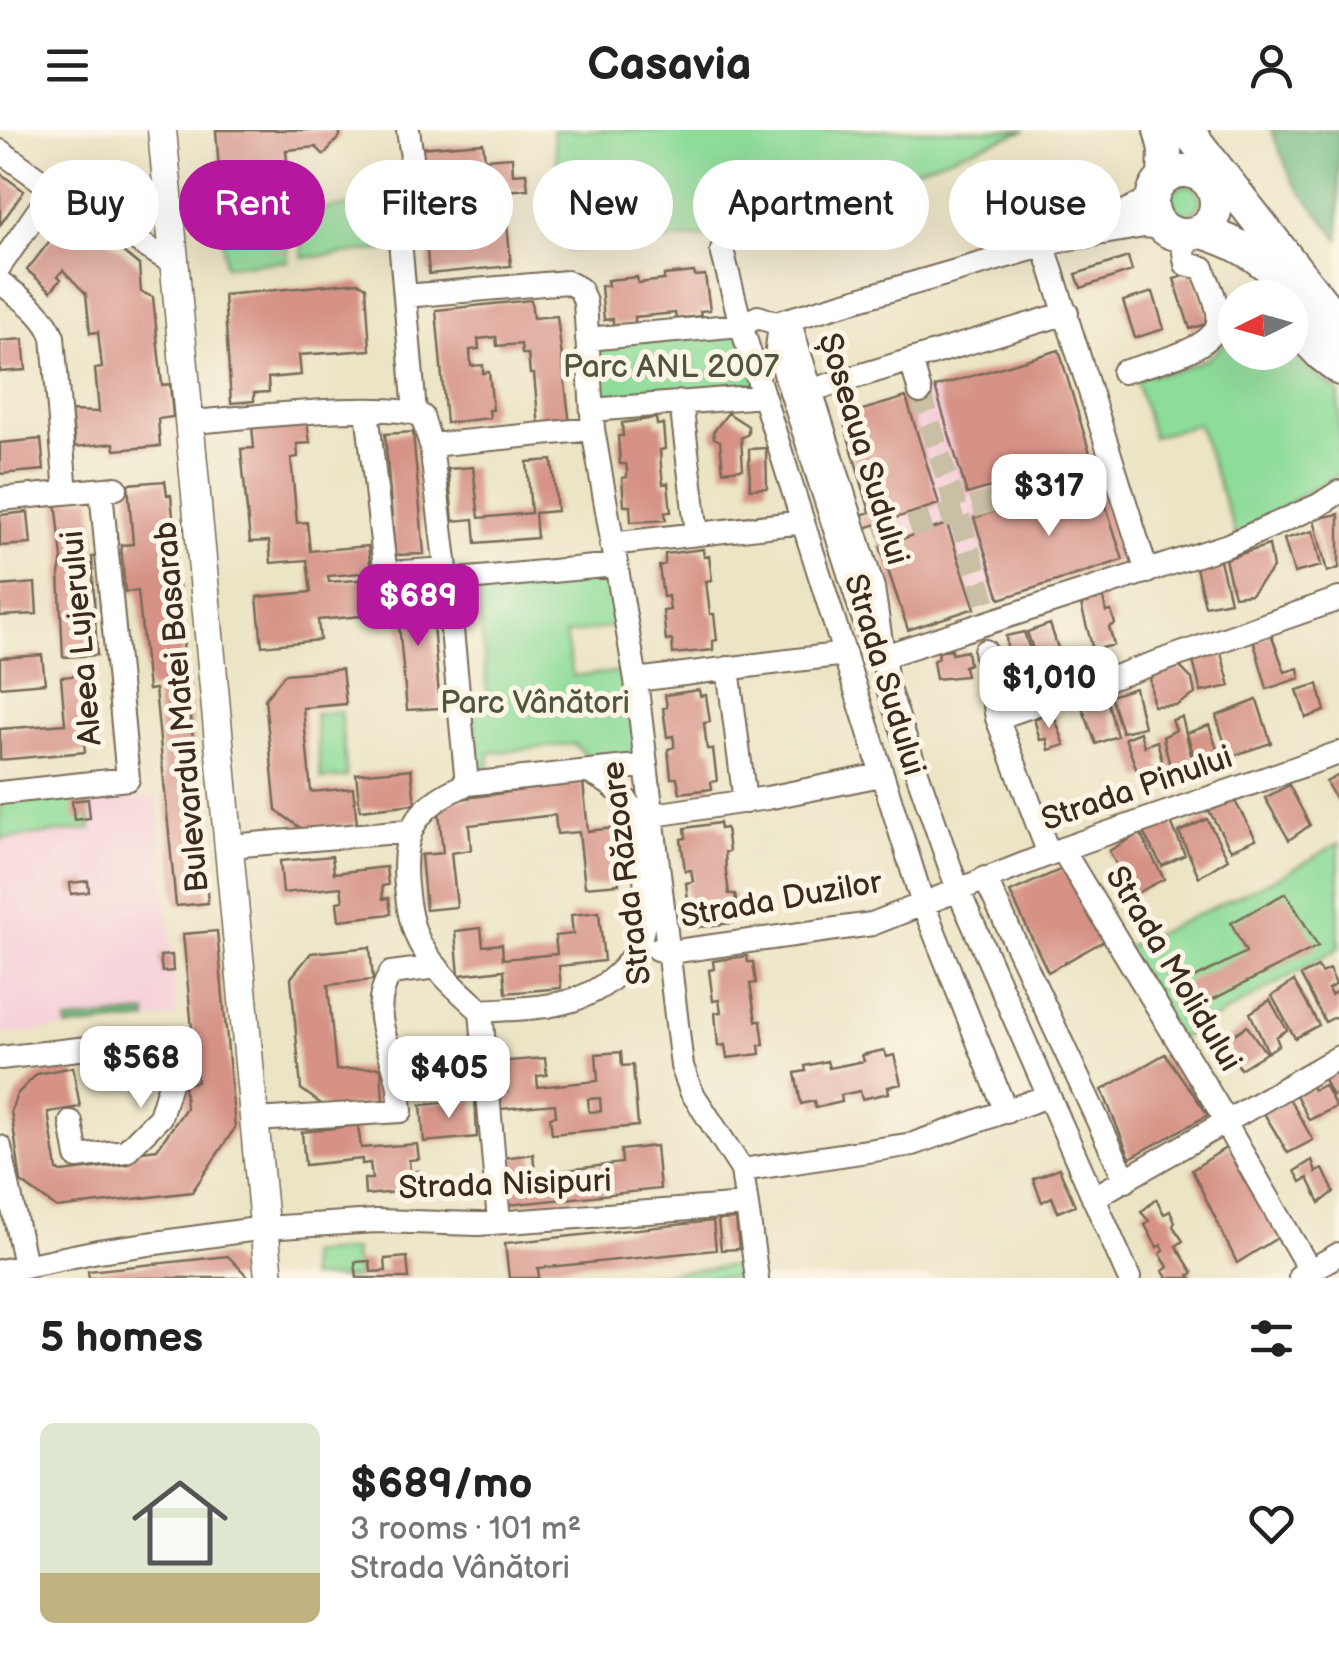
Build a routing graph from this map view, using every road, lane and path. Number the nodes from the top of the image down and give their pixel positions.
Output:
1 (162, 130) edge
2 (408, 130) edge
3 (1160, 130) edge
4 (1172, 130) edge
5 (1187, 130) edge
6 (0, 151) edge
7 (30, 172) edge
8 (1197, 174) junction
9 (1216, 202) junction
10 (1172, 214) junction
11 (30, 222) edge
12 (1121, 230) edge
13 (152, 250) edge
14 (722, 250) dead end
15 (1030, 250) edge
16 (1055, 250) edge
17 (176, 265) junction
18 (0, 266) edge
19 (1276, 280) edge
20 (0, 282) edge
21 (405, 296) junction
22 (1067, 313) junction
23 (789, 320) junction
24 (741, 325) junction
25 (1308, 325) edge
26 (1339, 325) edge
27 (1218, 333) edge
28 (1339, 335) edge
29 (1212, 336) junction
30 (587, 339) junction
31 (1308, 339) edge
32 (1339, 350) edge
33 (910, 360) junction
34 (1122, 372) dead end
35 (1339, 374) edge
36 (812, 390) junction
37 (920, 392) tunnel mouth
38 (763, 396) junction
39 (681, 402) junction
40 (367, 410) junction
41 (414, 412) junction
42 (592, 420) junction
43 (191, 422) junction
44 (431, 445) junction
45 (1339, 492) edge
46 (66, 493) junction
47 (0, 500) edge
48 (802, 522) junction
49 (698, 534) junction
50 (613, 554) junction
51 (1147, 572) junction
52 (447, 575) junction
53 (1339, 599) edge
54 (985, 651) dead end
55 (845, 654) junction
56 (881, 658) junction
57 (728, 668) junction
58 (636, 680) junction
59 (997, 718) junction
60 (1339, 753) edge
61 (646, 764) junction
62 (590, 772) junction
63 (881, 775) junction
64 (467, 784) junction
65 (0, 794) edge
66 (745, 802) junction
67 (654, 815) junction
68 (409, 831) junction
69 (230, 846) junction
70 (1056, 851) junction
71 (985, 878) junction
72 (958, 890) junction
73 (922, 904) junction
74 (639, 944) junction
75 (670, 952) junction
76 (437, 967) junction
77 (481, 1010) junction
78 (1339, 1057) edge
79 (0, 1058) edge
80 (487, 1078) junction
81 (399, 1087) junction
82 (1048, 1096) junction
83 (1006, 1112) junction
84 (255, 1120) junction
85 (71, 1122) dead end
86 (1226, 1123) junction
87 (0, 1148) edge
88 (742, 1170) junction
89 (1126, 1181) junction
90 (1092, 1198) junction
91 (747, 1206) junction
92 (499, 1222) junction
93 (264, 1228) junction
94 (1339, 1254) edge
95 (24, 1265) junction
96 (0, 1271) edge
97 (1303, 1274) edge
98 (269, 1278) edge
99 (757, 1278) edge
100 (1129, 1278) edge

1 - 17 main road, Bulevardul Matei Basarab
2 - 21 street
3 - 10 highway
4 - 8 highway
5 - 26 highway
6 - 7 street
8 - 9 highway
8 - 10 highway
9 - 10 highway
9 - 28 highway
10 - 12 street
10 - 19 highway
10 - 29 street
11 - 18 street
13 - 17 street
14 - 24 street, Strada Sudului
15 - 23 street
16 - 22 street
17 - 43 main road, Bulevardul Matei Basarab
20 - 46 street
21 - 30 street, Strada Răzoare
21 - 41 street
22 - 33 street
22 - 51 street
23 - 24 street
23 - 36 street, Șoseaua Sudului
23 - 56 street, Șoseaua Sudului
24 - 30 street
24 - 38 street, Strada Sudului
25 - 32 highway
27 - 29 street
29 - 34 street
30 - 42 street, Strada Răzoare
31 - 35 street
33 - 36 street
33 - 37 street
36 - 56 street, Șoseaua Sudului
38 - 39 street
38 - 48 street, Strada Sudului
39 - 42 street
39 - 49 street
40 - 41 street
40 - 43 street
40 - 52 street
41 - 44 street
42 - 44 street
42 - 50 street, Strada Răzoare
43 - 69 main road, Bulevardul Matei Basarab
44 - 52 street
45 - 51 street
46 - 47 street
46 - 65 street, Aleea Lujerului
48 - 49 street
48 - 55 street, Strada Sudului
49 - 50 street
50 - 52 street
50 - 58 street, Strada Răzoare
51 - 56 street
52 - 64 street
53 - 59 street
54 - 59 street, Strada Molidului
55 - 57 street
55 - 63 street, Strada Sudului
56 - 72 street, Șoseaua Sudului
57 - 58 street
57 - 66 street
58 - 61 street, Strada Răzoare
59 - 70 street, Strada Molidului
60 - 70 street, Strada Pinului
61 - 62 street
61 - 67 street, Strada Răzoare
62 - 64 street
62 - 74 street
63 - 66 street
63 - 73 street, Strada Sudului
64 - 68 street
66 - 67 street
67 - 75 street, Strada Răzoare
68 - 69 street
68 - 76 street
69 - 84 main road, Bulevardul Matei Basarab
70 - 71 street, Strada Pinului
70 - 86 street, Strada Molidului
71 - 72 street, Strada Pinului
71 - 89 street
72 - 73 street, Strada Duzilor
72 - 82 street, Șoseaua Sudului
73 - 75 street, Strada Duzilor
73 - 83 street, Strada Sudului
74 - 75 street
74 - 77 street
75 - 88 street, Strada Răzoare
76 - 77 street
76 - 81 street
77 - 80 street
78 - 86 street
79 - 85 street
80 - 81 street
80 - 92 street
81 - 84 street
82 - 83 street
82 - 90 street, Șoseaua Sudului
83 - 88 street
84 - 93 main road, Bulevardul Matei Basarab
86 - 89 street
86 - 97 street, Strada Molidului
87 - 95 street
88 - 91 street, Strada Răzoare
89 - 90 street
90 - 100 street, Șoseaua Sudului
91 - 92 street, Strada Nisipuri
91 - 99 street, Strada Răzoare
92 - 93 street, Strada Nisipuri
93 - 95 street, Strada Nisipuri
93 - 98 main road, Bulevardul Matei Basarab
94 - 97 street
95 - 96 street, Strada Nisipuri

